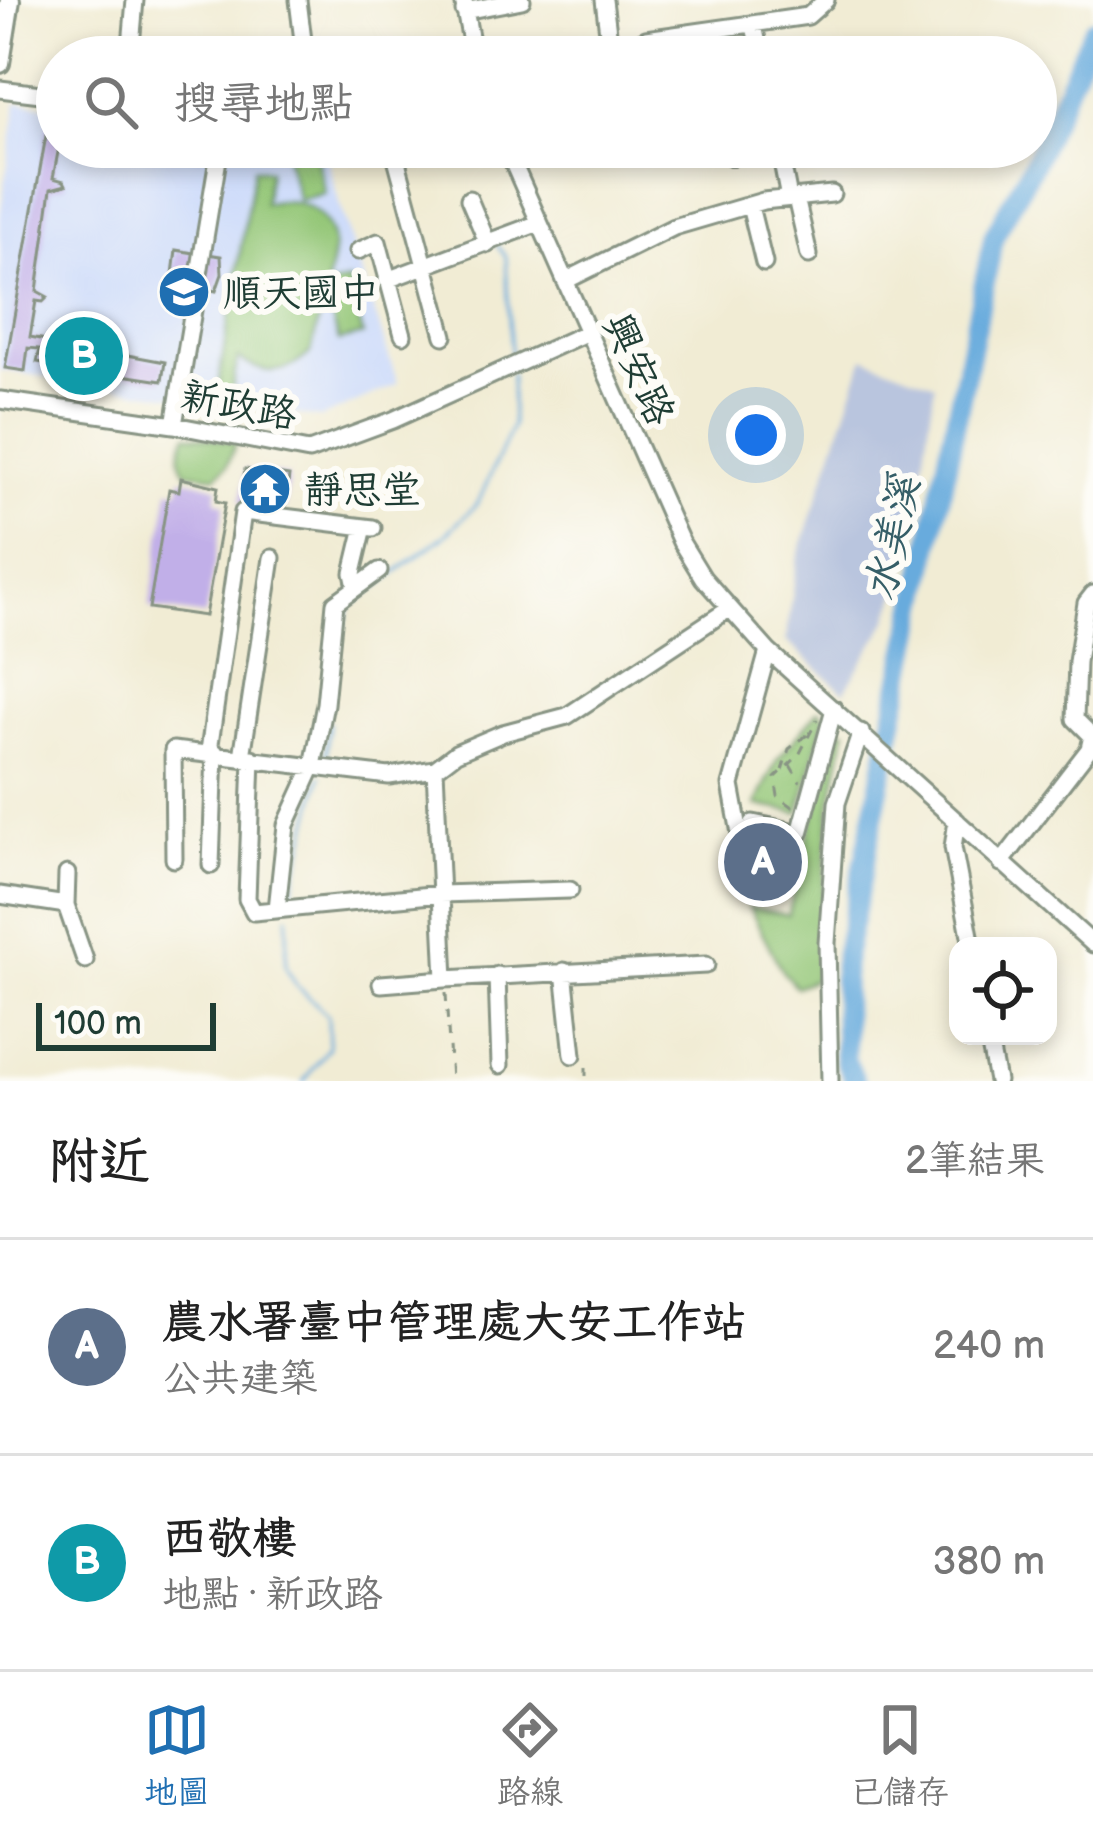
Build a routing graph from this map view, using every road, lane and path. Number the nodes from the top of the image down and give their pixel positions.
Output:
1 (10, 0) edge
2 (135, 0) edge
3 (298, 0) edge
4 (521, 0) edge
5 (604, 0) edge
6 (826, 0) edge
7 (464, 6) edge
8 (754, 26) junction
9 (132, 36) edge
10 (302, 36) edge
11 (470, 36) edge
12 (609, 36) edge
13 (664, 36) edge
14 (756, 36) edge
15 (0, 62) edge
16 (0, 89) edge
17 (36, 93) edge
18 (217, 168) edge
19 (398, 168) edge
20 (515, 168) edge
21 (784, 168) edge
22 (832, 194) dead end
23 (792, 198) junction
24 (469, 200) dead end
25 (750, 206) junction
26 (539, 223) junction
27 (488, 244) junction
28 (358, 251) dead end
29 (809, 255) dead end
30 (764, 263) dead end
31 (424, 269) junction
32 (388, 280) junction
33 (565, 281) junction
34 (588, 332) junction
35 (404, 335) dead end
36 (444, 336) dead end
37 (0, 400) edge
38 (174, 425) junction
39 (272, 558) dead end
40 (379, 571) dead end
41 (356, 587) junction
42 (1093, 594) edge
43 (729, 609) junction
44 (768, 651) junction
45 (828, 711) junction
46 (861, 732) junction
47 (808, 734) junction
48 (1091, 747) edge
49 (212, 752) junction
50 (247, 758) junction
51 (790, 765) junction
52 (313, 766) junction
53 (435, 769) junction
54 (782, 771) junction
55 (813, 785) junction
56 (806, 813) junction
57 (957, 821) junction
58 (753, 824) dead end
59 (741, 839) dead end
60 (974, 839) junction
61 (174, 859) dead end
62 (1000, 863) junction
63 (212, 865) dead end
64 (67, 874) dead end
65 (959, 881) junction
66 (570, 890) dead end
67 (441, 894) junction
68 (0, 895) edge
69 (66, 905) junction
70 (278, 909) junction
71 (969, 937) edge
72 (1093, 944) edge
73 (85, 961) dead end
74 (706, 965) dead end
75 (564, 971) junction
76 (497, 975) junction
77 (445, 979) junction
78 (381, 984) dead end
79 (990, 1045) edge
80 (573, 1055) dead end
81 (500, 1065) dead end
82 (586, 1067) dead end
83 (451, 1081) edge
84 (586, 1081) edge
85 (830, 1081) edge
86 (997, 1081) edge

1 - 15 main road
2 - 9 street
3 - 10 street
4 - 7 street
5 - 12 street
6 - 8 street
7 - 11 street
8 - 13 street
8 - 14 street
16 - 17 street
18 - 38 street
19 - 31 street
20 - 26 street, 興安路
21 - 23 street
22 - 23 street
23 - 25 street
23 - 29 street
24 - 27 street
25 - 30 street
25 - 33 street
26 - 27 street
26 - 33 street, 興安路
27 - 31 street
28 - 32 street
31 - 32 street
31 - 36 street
32 - 35 street
33 - 34 street, 興安路
34 - 38 street, 新政路
34 - 43 street, 興安路
37 - 38 street, 新政路
39 - 50 street
40 - 41 street
41 - 49 street
41 - 52 street
42 - 48 street
43 - 44 street, 興安路
43 - 53 street
44 - 45 street, 興安路
44 - 59 street
45 - 46 street, 興安路
45 - 47 path
45 - 55 street
46 - 57 street, 興安路
46 - 85 street
47 - 51 path
47 - 54 path
48 - 62 street
49 - 50 street
49 - 61 street
49 - 63 street
50 - 52 street
50 - 70 street
51 - 54 path
51 - 55 path
52 - 53 street
52 - 70 street
53 - 67 street
54 - 56 path
55 - 56 street
56 - 58 street
57 - 60 street
57 - 65 street
60 - 62 street
60 - 65 street
62 - 72 street
64 - 69 street
65 - 71 street
66 - 67 street
67 - 70 street
67 - 77 street
68 - 69 street
69 - 73 street
74 - 75 street
75 - 76 street
75 - 80 street
76 - 77 street
76 - 81 street
77 - 78 street
77 - 83 path
79 - 86 street
82 - 84 path

